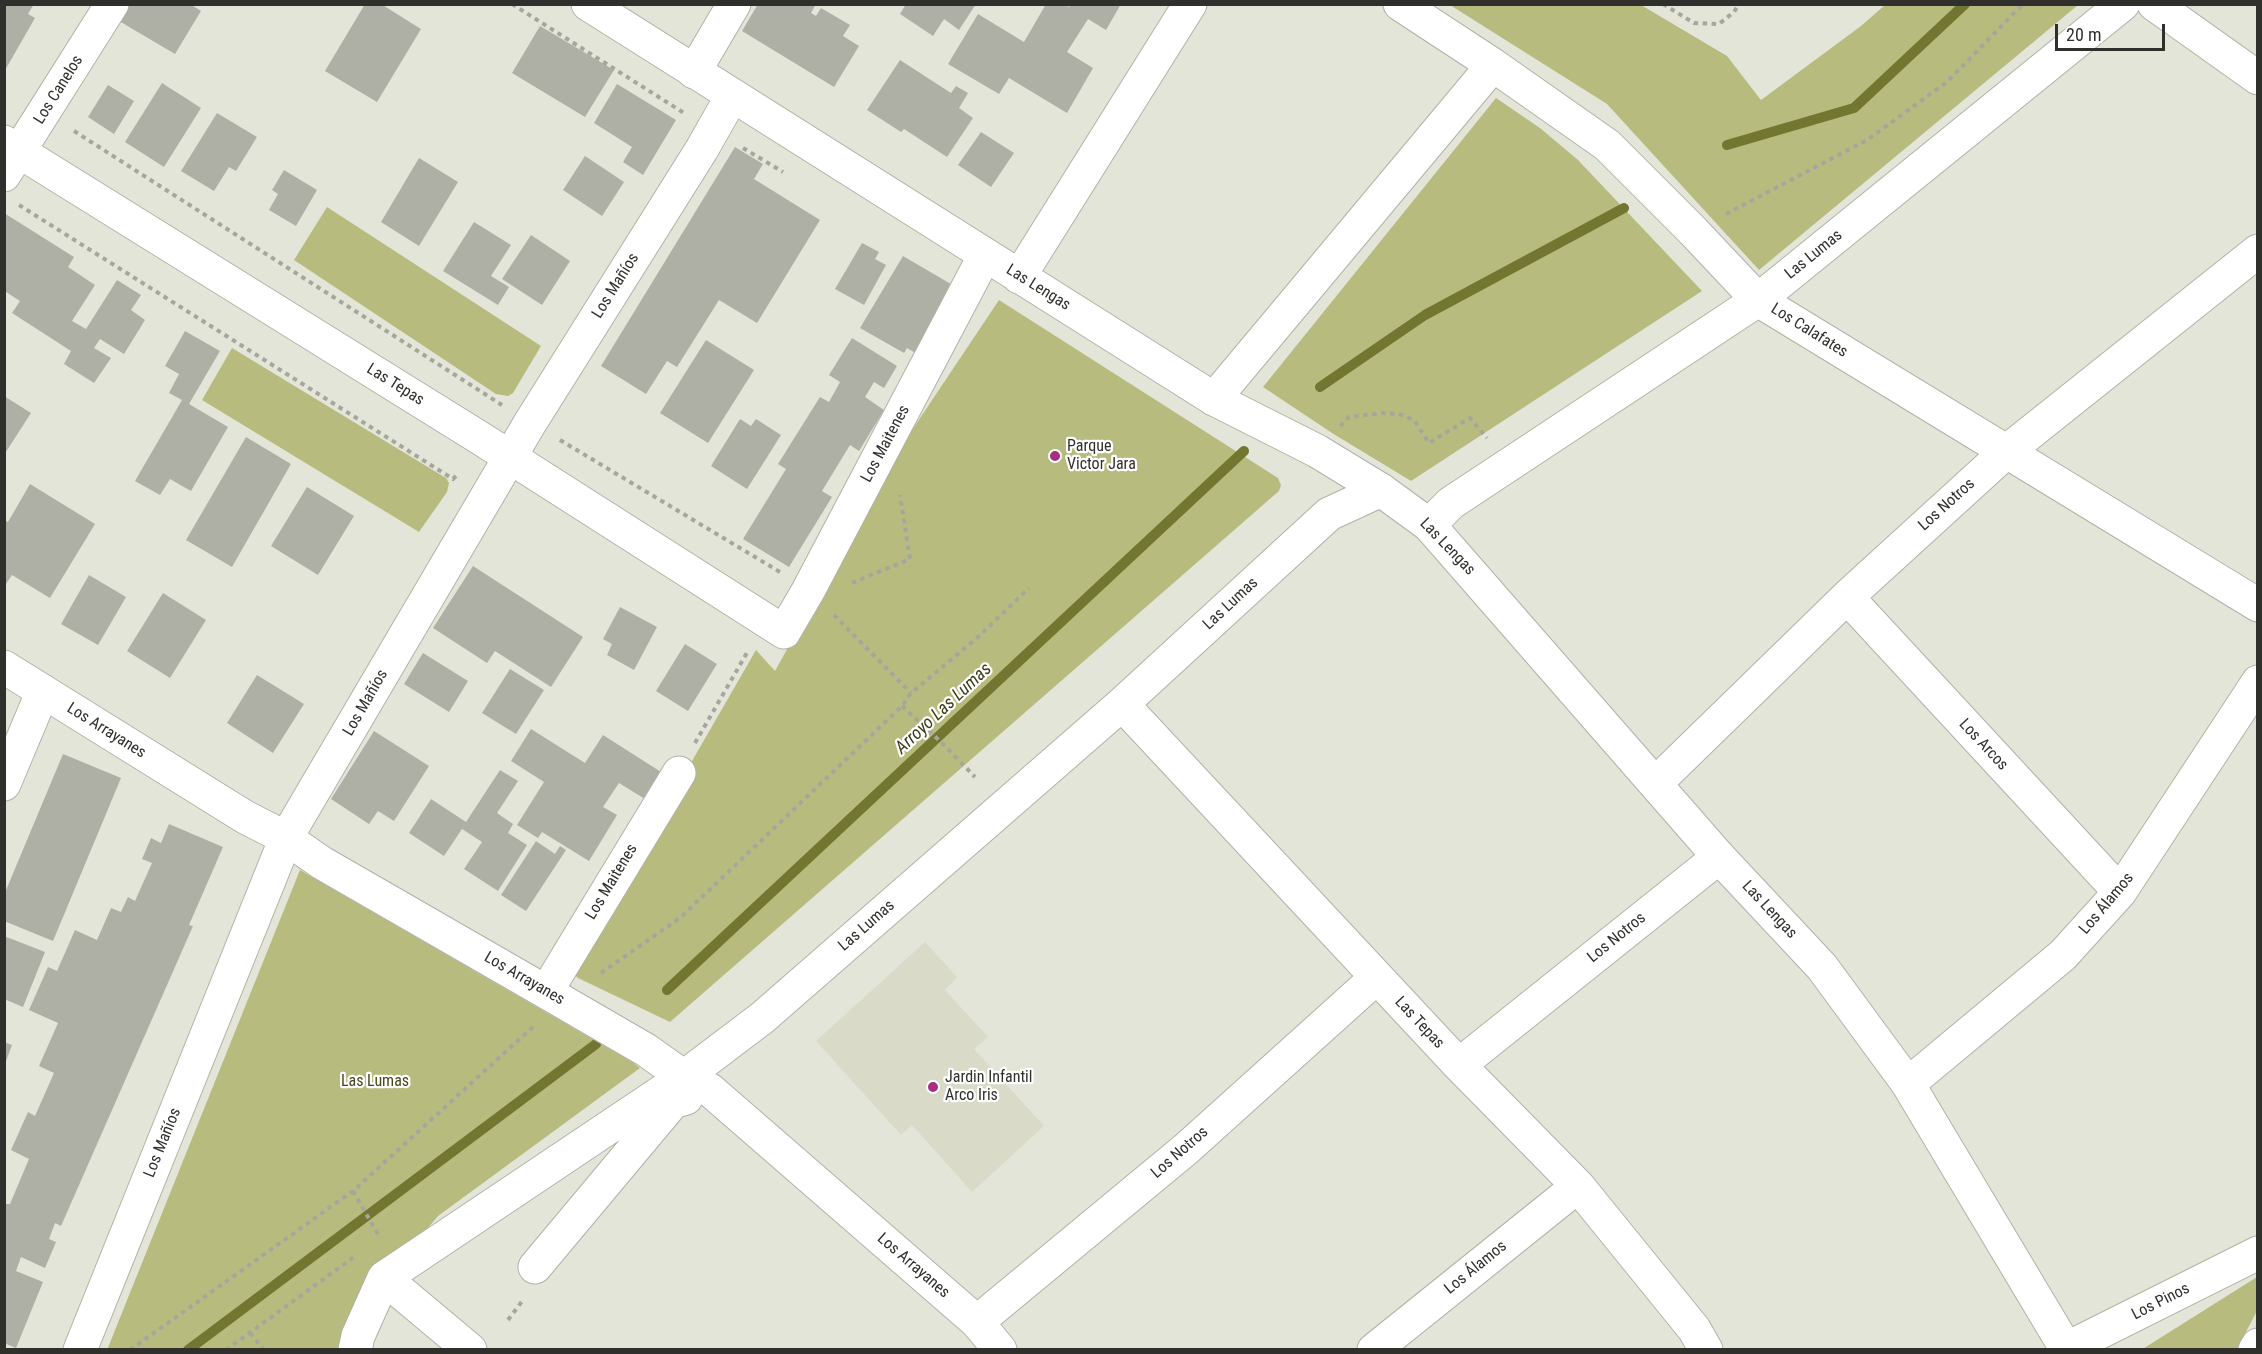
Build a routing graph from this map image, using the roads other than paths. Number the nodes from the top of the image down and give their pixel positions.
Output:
1 (112, 4) edge
2 (588, 4) edge
3 (734, 4) edge
4 (1190, 4) edge
5 (1400, 4) edge
6 (2123, 4) edge
7 (2154, 4) edge
8 (1493, 64) junction
9 (694, 72) junction
10 (2258, 78) edge
11 (732, 96) junction
12 (10, 156) edge
13 (2258, 251) edge
14 (985, 255) junction
15 (1019, 277) junction
16 (1758, 300) junction
17 (1214, 399) junction
18 (2006, 452) junction
19 (511, 457) junction
20 (1381, 490) junction
21 (1430, 525) junction
22 (1847, 597) junction
23 (2258, 605) edge
24 (775, 626) joint
25 (4, 667) edge
26 (2258, 682) edge
27 (43, 691) junction
28 (1122, 704) junction
29 (679, 773) road end
30 (1656, 783) junction
31 (4, 784) edge
32 (286, 838) junction
33 (1719, 857) junction
34 (2120, 892) junction
35 (1377, 977) junction
36 (554, 996) junction
37 (1459, 1065) junction
38 (697, 1083) junction
39 (1908, 1084) junction
40 (1578, 1186) junction
41 (2258, 1253) edge
42 (384, 1278) junction
43 (532, 1280) road end
44 (978, 1322) junction
45 (2258, 1344) edge
46 (2066, 1349) edge
47 (80, 1350) edge
48 (355, 1350) edge
49 (470, 1350) edge
50 (1000, 1350) edge
51 (1374, 1350) edge
52 (1706, 1350) edge
53 (2255, 1350) edge

1 - 12 street, Los Canelos
2 - 9 street, Las Lengas
3 - 9 street
4 - 15 street
5 - 8 street, Los Calafates
6 - 16 street, Las Lumas
7 - 10 street
8 - 16 street, Los Calafates
8 - 17 street
9 - 11 street, Las Lengas
11 - 14 street, Las Lengas
11 - 19 street, Los Mañíos
12 - 19 street, Las Tepas
13 - 18 street, Los Notros
14 - 15 street, Las Lengas
14 - 24 street, Los Maitenes
15 - 17 street, Las Lengas
16 - 18 street, Los Calafates
16 - 21 street, Las Lumas
17 - 20 street, Las Lengas
18 - 22 street, Los Notros
18 - 23 street, Los Calafates
19 - 24 street, Las Tepas
19 - 32 street, Los Mañíos
20 - 21 street, Las Lengas
20 - 28 street, Las Lumas
21 - 30 street, Las Lengas
22 - 30 street, Los Notros
22 - 34 street, Los Arcos
25 - 27 street, Los Arrayanes
26 - 34 street, Los Álamos
27 - 31 street
27 - 32 street, Los Arrayanes
28 - 35 street, Las Tepas
28 - 38 street, Las Lumas
29 - 36 street, Los Maitenes
30 - 33 street, Las Lengas
32 - 36 street, Los Arrayanes
32 - 47 street, Los Mañíos
33 - 37 street, Los Notros
33 - 39 street, Las Lengas
34 - 39 street, Los Álamos
35 - 37 street, Las Tepas
35 - 44 street, Los Notros
36 - 38 street, Los Arrayanes
37 - 40 street, Las Tepas
38 - 42 street, Las Lumas
38 - 43 street
38 - 44 street, Los Arrayanes
39 - 46 street, Las Lengas
40 - 51 street, Los Álamos
40 - 52 street, Las Tepas
41 - 46 street, Los Pinos
42 - 48 street
42 - 49 street
44 - 50 street, Los Arrayanes
45 - 53 street

